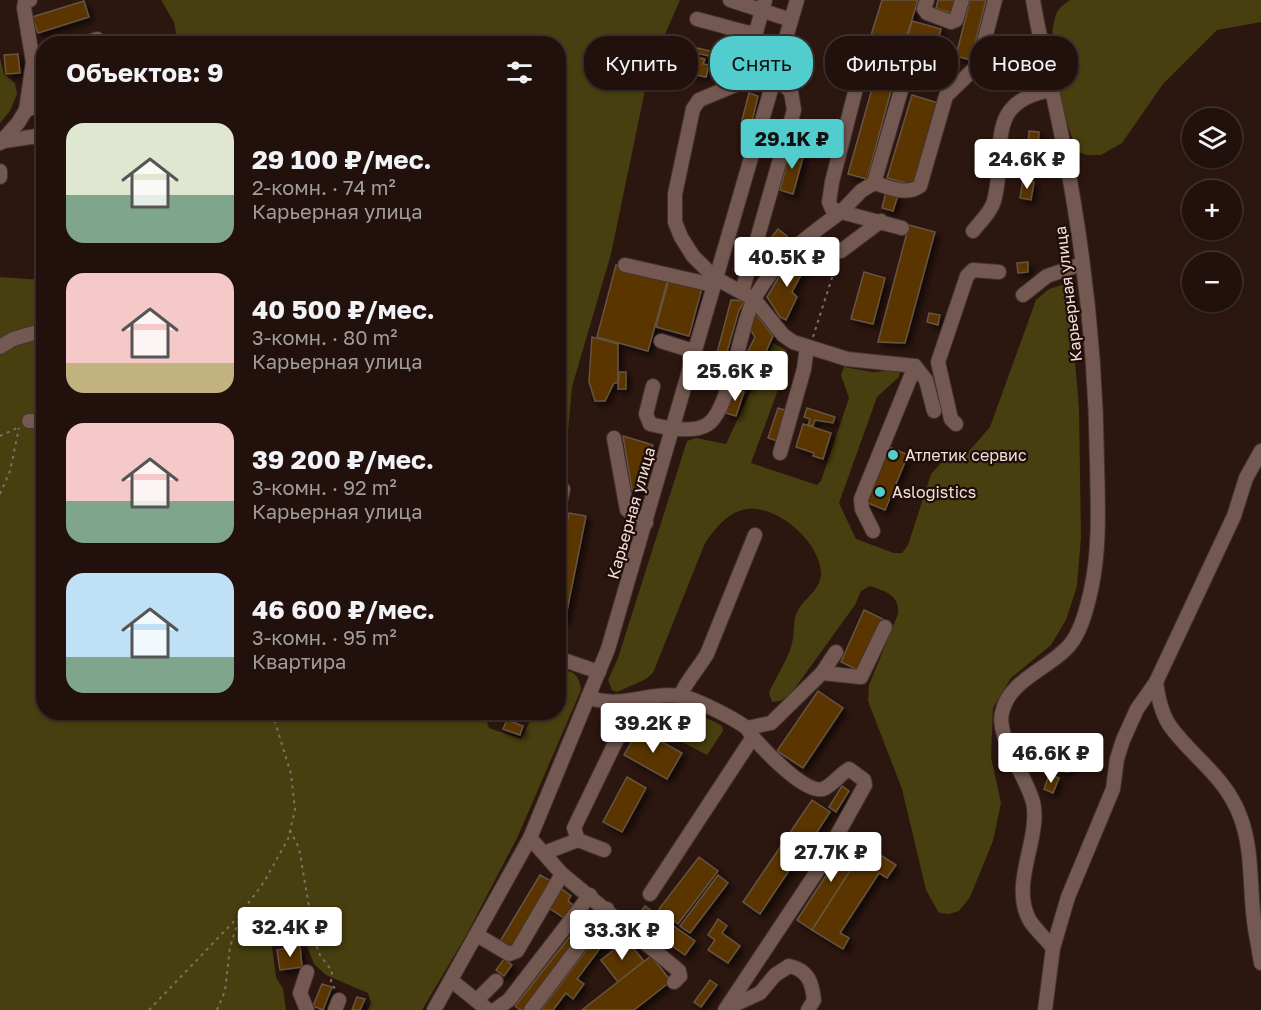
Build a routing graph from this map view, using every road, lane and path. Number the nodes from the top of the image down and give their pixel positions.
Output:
1 (30, 0) edge
2 (730, 0) edge
3 (797, 0) edge
4 (927, 0) edge
5 (962, 0) edge
6 (995, 0) edge
7 (1033, 0) edge
8 (764, 5) edge
9 (697, 19) dead end
10 (790, 20) junction
11 (785, 36) edge
12 (1040, 36) edge
13 (36, 53) edge
14 (36, 68) edge
15 (722, 90) edge
16 (770, 90) edge
17 (788, 90) edge
18 (856, 90) edge
19 (901, 90) edge
20 (1051, 90) joint
21 (36, 107) edge
22 (26, 110) junction
23 (36, 136) edge
24 (2, 142) edge
25 (0, 171) edge
26 (0, 177) edge
27 (874, 183) junction
28 (841, 212) junction
29 (881, 221) junction
30 (902, 228) dead end
31 (973, 231) dead end
32 (841, 251) joint
33 (1082, 264) junction
34 (625, 265) dead end
35 (999, 272) dead end
36 (714, 282) junction
37 (748, 295) junction
38 (1023, 295) dead end
39 (36, 332) edge
40 (661, 341) dead end
41 (0, 347) edge
42 (808, 347) junction
43 (693, 351) junction
44 (915, 366) junction
45 (941, 382) junction
46 (653, 386) dead end
47 (928, 390) junction
48 (934, 411) dead end
49 (29, 422) dead end
50 (36, 422) edge
51 (956, 424) dead end
52 (673, 428) junction
53 (0, 436) edge
54 (614, 438) dead end
55 (1261, 451) edge
56 (780, 453) dead end
57 (0, 494) edge
58 (646, 523) junction
59 (873, 531) dead end
60 (755, 536) dead end
61 (885, 627) dead end
62 (836, 652) dead end
63 (566, 661) edge
64 (599, 672) junction
65 (822, 673) junction
66 (1156, 682) junction
67 (680, 696) junction
68 (588, 697) junction
69 (609, 703) junction
70 (274, 720) edge
71 (750, 733) junction
72 (290, 830) junction
73 (530, 838) junction
74 (578, 840) junction
75 (604, 850) dead end
76 (544, 854) junction
77 (562, 874) junction
78 (650, 894) dead end
79 (590, 895) junction
80 (607, 909) junction
81 (242, 913) junction
82 (477, 935) junction
83 (1259, 938) edge
84 (1053, 948) junction
85 (1261, 963) edge
86 (307, 972) dead end
87 (452, 981) junction
88 (496, 981) dead end
89 (674, 982) dead end
90 (477, 1000) junction
91 (337, 1005) edge
92 (726, 1009) edge
93 (149, 1010) edge
94 (217, 1010) edge
95 (308, 1010) edge
96 (434, 1010) edge
97 (488, 1010) edge
98 (495, 1010) edge
99 (531, 1010) edge
100 (808, 1010) edge
101 (1045, 1010) edge

1 - 13 street
2 - 8 street
3 - 10 street, Карьерная улица
4 - 5 street
6 - 27 street
7 - 12 street, Карьерная улица
8 - 9 street
8 - 10 street
10 - 11 street, Карьерная улица
14 - 22 street
15 - 36 street
16 - 36 street, Карьерная улица
17 - 37 street
18 - 28 street
19 - 27 street
20 - 31 street
20 - 33 street, Карьерная улица
21 - 22 street
22 - 24 street
23 - 24 street
25 - 26 street
27 - 28 street
28 - 29 street
28 - 37 street
29 - 30 street
29 - 32 street
32 - 42 path
33 - 38 street
33 - 84 street, Карьерная улица
34 - 36 street
35 - 45 street
36 - 37 street
36 - 43 street, Карьерная улица
37 - 42 street
37 - 52 street
39 - 41 street
40 - 43 street
42 - 44 street
42 - 56 street
43 - 52 street, Карьерная улица
44 - 47 street
44 - 59 street
45 - 47 street
45 - 51 street
46 - 52 street
47 - 48 street
49 - 50 street
52 - 58 street, Карьерная улица
53 - 57 path
54 - 58 street
55 - 66 street
58 - 64 street, Карьерная улица
60 - 67 street
61 - 65 street
62 - 65 street
63 - 64 street
64 - 68 street, Карьерная улица
65 - 71 street
66 - 83 street
66 - 84 street
67 - 69 street
67 - 71 street
68 - 69 street
68 - 73 street, Карьерная улица
69 - 74 street
70 - 72 path
71 - 78 street
71 - 92 street
72 - 81 path
72 - 91 path
73 - 76 street
73 - 82 street, Карьерная улица
74 - 75 street
74 - 76 street
76 - 77 street
77 - 79 street
77 - 82 street
79 - 80 street
79 - 98 street
80 - 89 street
80 - 99 street
81 - 93 path
81 - 94 path
82 - 87 street, Карьерная улица
83 - 85 street
84 - 101 street
86 - 95 street
87 - 90 street
87 - 96 street, Карьерная улица
88 - 90 street
90 - 97 street
92 - 100 street

